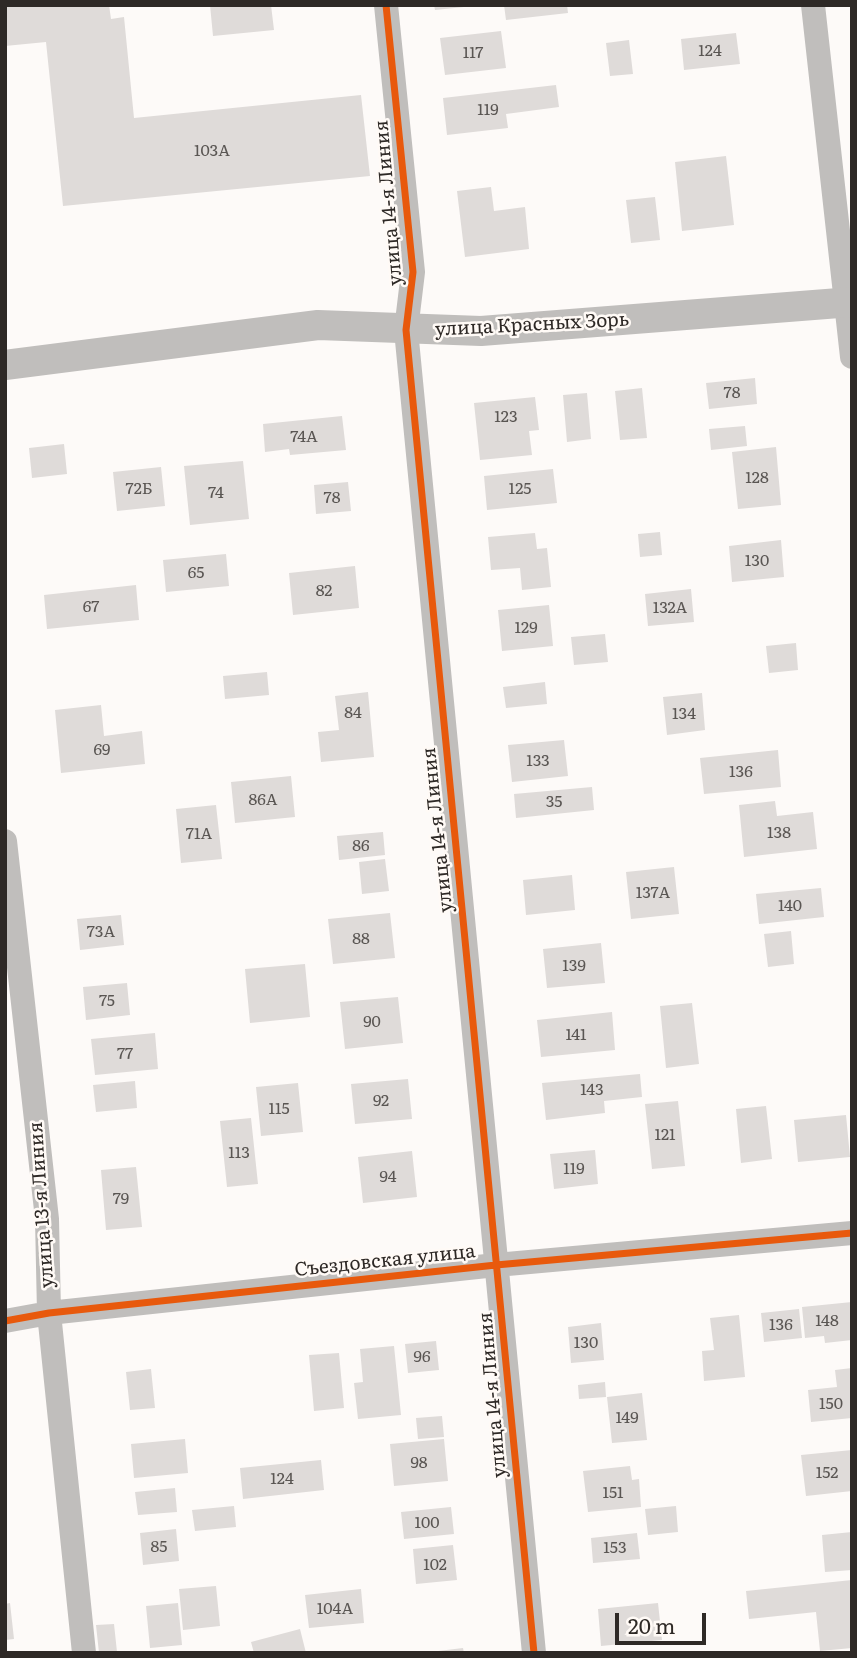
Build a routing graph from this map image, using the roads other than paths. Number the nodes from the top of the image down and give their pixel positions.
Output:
1 (386, 5) edge
2 (813, 5) edge
3 (849, 302) edge
4 (406, 330) junction
5 (852, 357) edge
6 (5, 365) edge
7 (5, 841) edge
8 (852, 1233) edge
9 (496, 1265) junction
10 (49, 1313) junction
11 (5, 1321) edge
12 (84, 1653) edge
13 (534, 1653) edge

1 - 4 street, улица 14-я Линия
2 - 3 street
3 - 4 street, улица Красных Зорь
3 - 5 street
4 - 6 street, улица Красных Зорь
4 - 9 street, улица 14-я Линия
7 - 10 street, улица 13-я Линия
8 - 9 street, Съездовская улица
9 - 10 street, Съездовская улица
9 - 13 street, улица 14-я Линия
10 - 11 street, Съездовская улица
10 - 12 street, улица 13-я Линия

